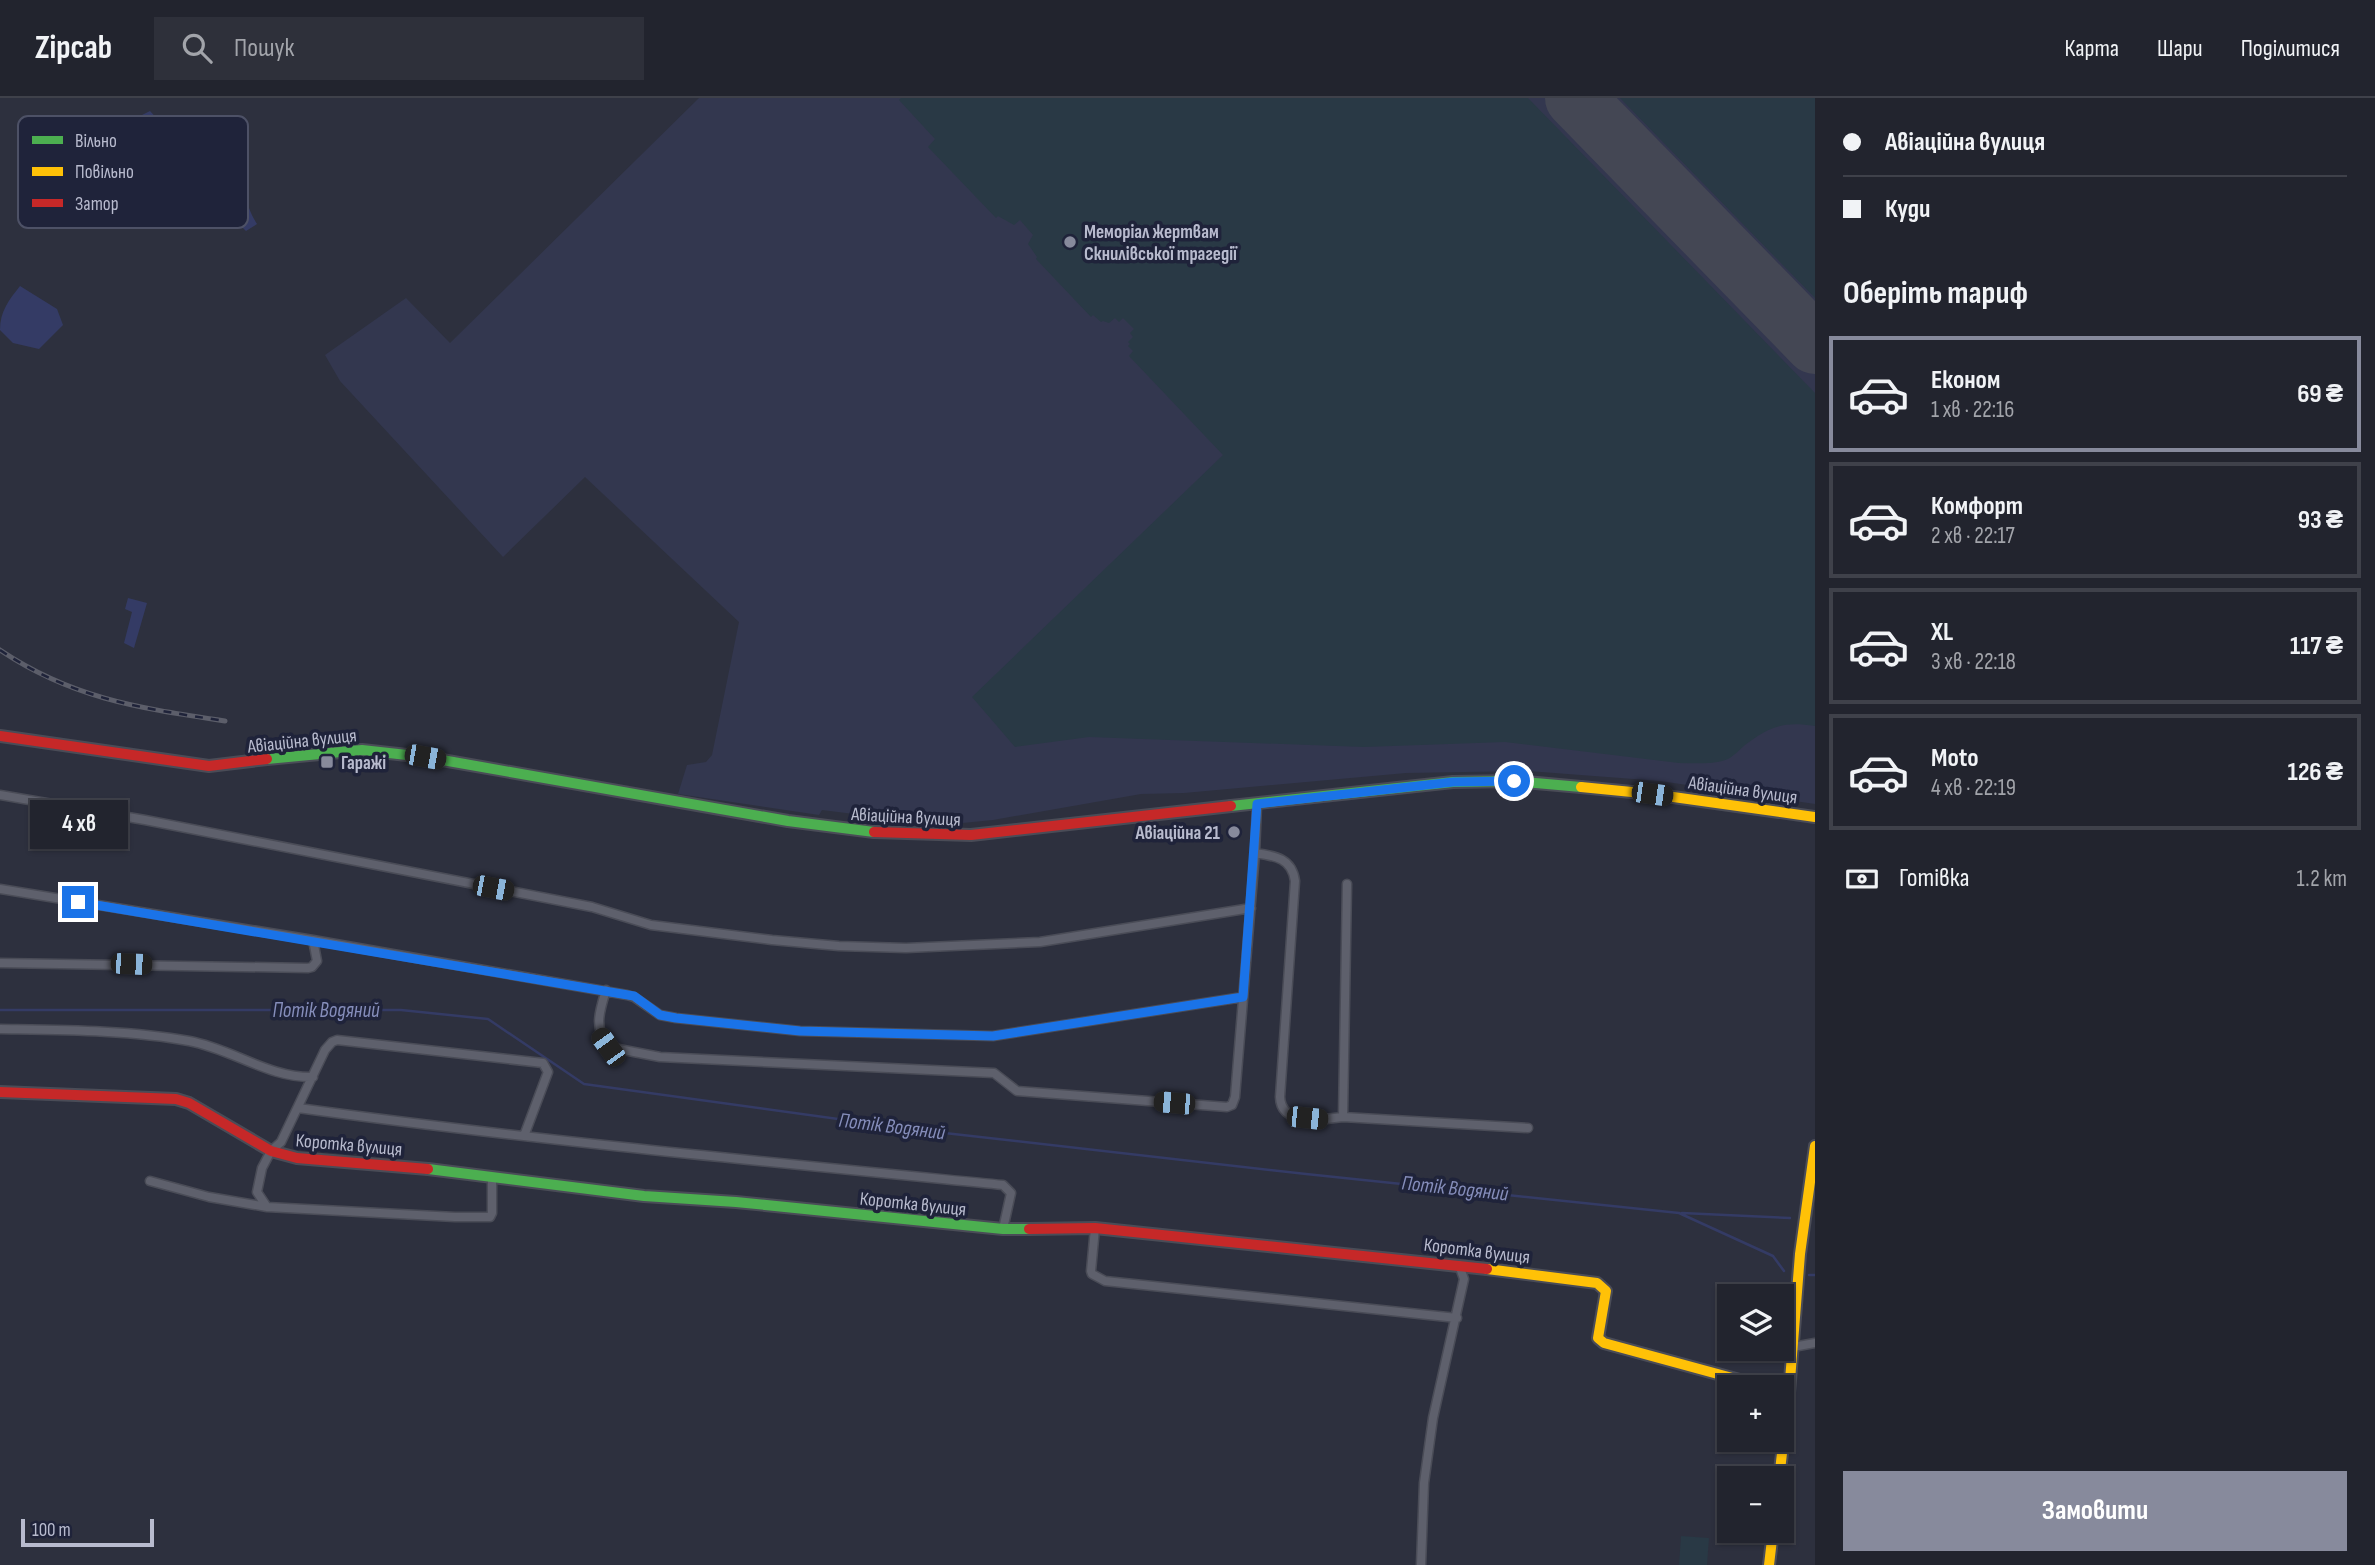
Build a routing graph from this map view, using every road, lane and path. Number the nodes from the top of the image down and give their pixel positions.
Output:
1 (0, 736) edge
2 (0, 795) edge
3 (1257, 804) junction
4 (1815, 817) edge
5 (1255, 853) junction
6 (1348, 884) dead end
7 (0, 889) edge
8 (1251, 908) junction
9 (313, 940) junction
10 (0, 963) edge
11 (606, 990) junction
12 (1243, 997) junction
13 (0, 1029) edge
14 (313, 1077) junction
15 (0, 1092) edge
16 (298, 1108) junction
17 (1343, 1117) junction
18 (1528, 1128) dead end
19 (524, 1136) junction
20 (1815, 1146) edge
21 (271, 1151) junction
22 (492, 1179) junction
23 (150, 1181) dead end
24 (267, 1207) junction
25 (1095, 1228) junction
26 (1003, 1229) junction
27 (1459, 1265) junction
28 (1457, 1318) junction
29 (1794, 1334) edge
30 (1815, 1343) edge
31 (1794, 1347) edge
32 (1721, 1375) edge
33 (1772, 1543) edge
34 (1421, 1565) edge
35 (1769, 1565) edge

1 - 3 street, Авіаційна вулиця
2 - 8 street
3 - 4 street, Авіаційна вулиця
3 - 5 street
5 - 8 street
5 - 17 street
6 - 17 street
7 - 9 street
8 - 12 street
9 - 10 street
9 - 11 street
11 - 12 street
11 - 12 street
13 - 14 street
14 - 16 street
14 - 19 street
15 - 21 street, Коротка вулиця
16 - 19 street
16 - 21 street
17 - 18 street
19 - 26 street
20 - 29 street
21 - 22 street, Коротка вулиця
21 - 24 street
22 - 24 street
22 - 26 street, Коротка вулиця
23 - 24 street
25 - 26 street, Коротка вулиця
25 - 27 street, Коротка вулиця
25 - 28 street
27 - 28 street
27 - 32 street, Коротка вулиця
28 - 34 street
30 - 31 street
33 - 35 street

